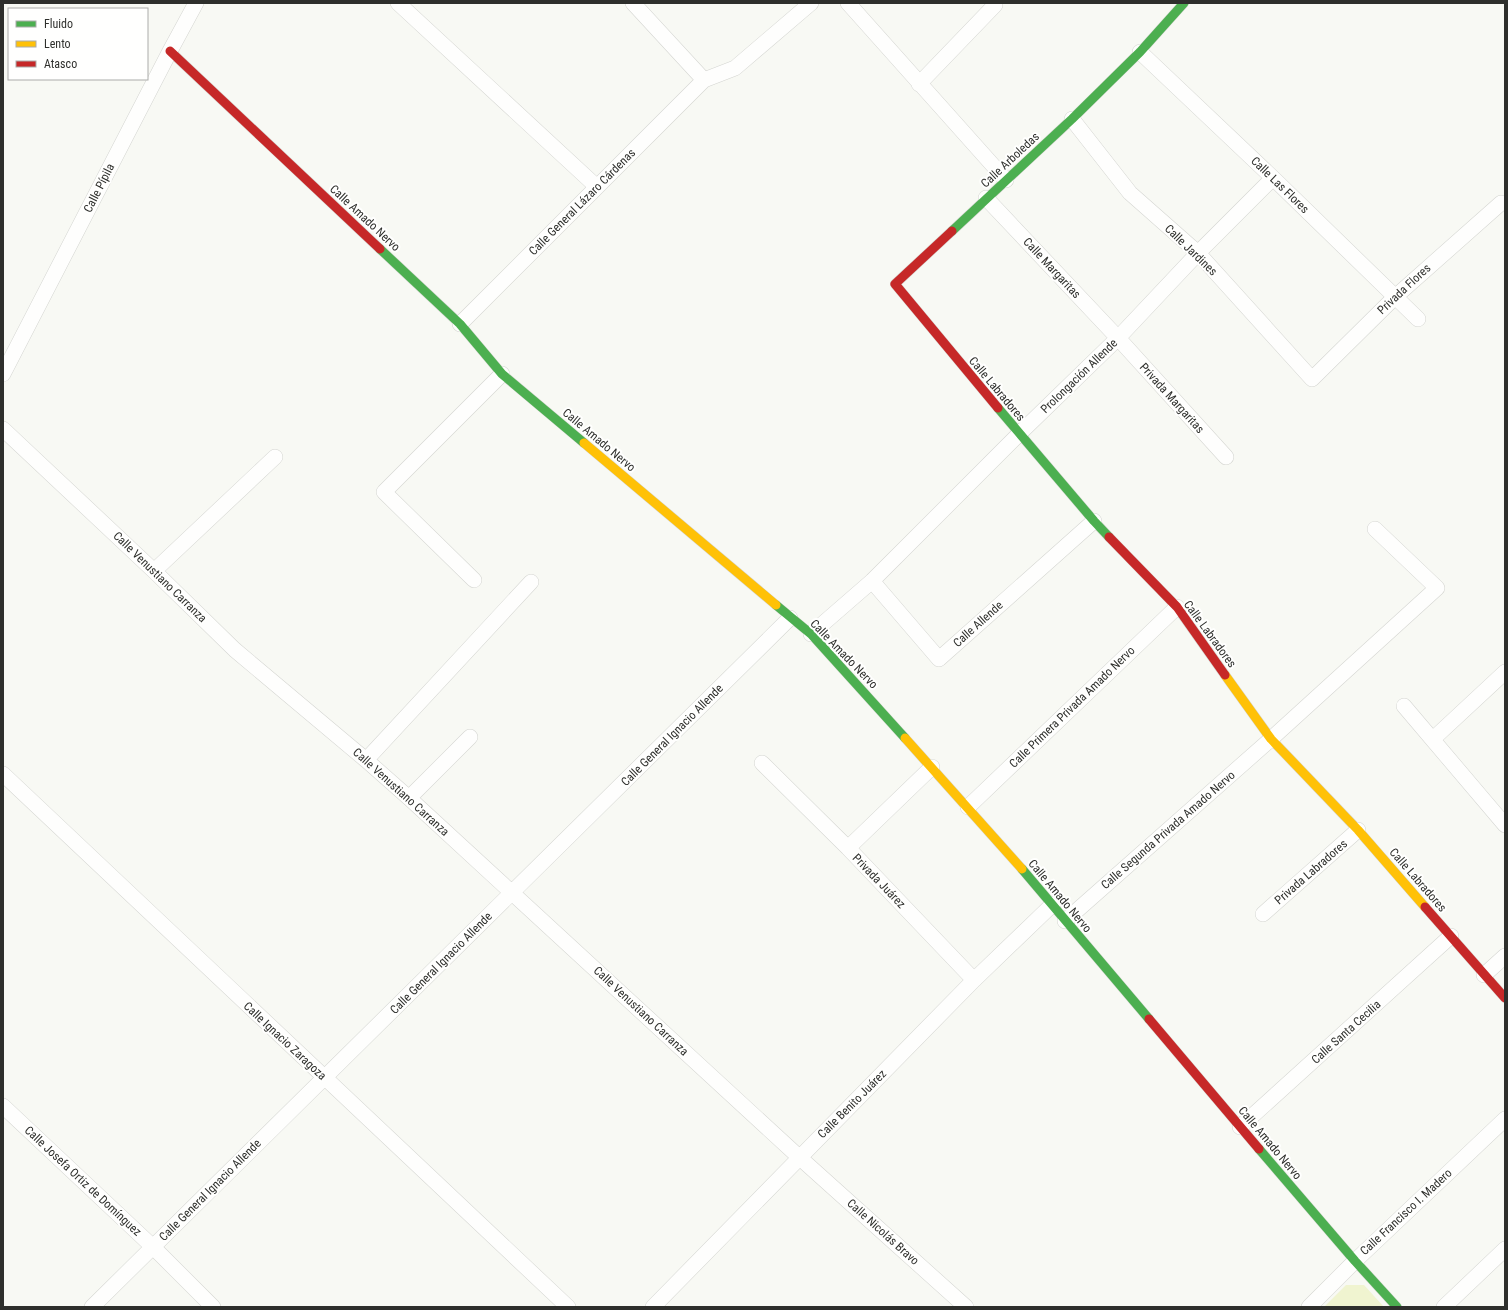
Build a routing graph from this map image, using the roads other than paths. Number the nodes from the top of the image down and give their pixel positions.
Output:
1 (196, 3) edge
2 (398, 3) edge
3 (633, 3) edge
4 (811, 3) edge
5 (848, 3) edge
6 (1184, 3) edge
7 (995, 5) dead end
8 (170, 51) junction
9 (1140, 52) junction
10 (704, 80) junction
11 (919, 84) junction
12 (1072, 119) junction
13 (1273, 178) junction
14 (1006, 180) junction
15 (596, 187) junction
16 (986, 198) junction
17 (1501, 203) dead end
18 (1198, 253) junction
19 (895, 284) joint
20 (1395, 297) junction
21 (1418, 319) dead end
22 (460, 324) junction
23 (1118, 338) junction
24 (4, 369) edge
25 (502, 374) junction
26 (1312, 379) joint
27 (3, 429) edge
28 (1019, 434) junction
29 (275, 457) dead end
30 (1226, 457) dead end
31 (1094, 521) junction
32 (1375, 530) dead end
33 (154, 571) junction
34 (474, 580) dead end
35 (872, 580) junction
36 (531, 582) dead end
37 (1177, 607) junction
38 (790, 618) junction
39 (811, 634) junction
40 (1505, 672) edge
41 (1404, 706) dead end
42 (470, 737) dead end
43 (1271, 739) junction
44 (1433, 739) junction
45 (366, 760) junction
46 (762, 763) dead end
47 (932, 767) junction
48 (3, 774) edge
49 (409, 798) junction
50 (968, 807) junction
51 (1505, 825) edge
52 (1358, 830) junction
53 (848, 848) junction
54 (512, 892) junction
55 (1053, 904) junction
56 (1263, 914) dead end
57 (1065, 921) junction
58 (1451, 936) junction
59 (1505, 956) edge
60 (1484, 975) junction
61 (974, 980) junction
62 (1505, 998) edge
63 (324, 1078) junction
64 (3, 1106) edge
65 (1505, 1119) edge
66 (1240, 1127) junction
67 (799, 1157) junction
68 (153, 1247) junction
69 (1505, 1248) edge
70 (1355, 1261) junction
71 (92, 1307) edge
72 (213, 1307) edge
73 (568, 1307) edge
74 (653, 1307) edge
75 (966, 1307) edge
76 (1309, 1307) edge
77 (1397, 1307) edge
78 (1444, 1307) edge

1 - 8 street, Calle Pípila
2 - 15 street
3 - 10 street
4 - 10 street
5 - 11 street
6 - 9 street, Calle Arboledas
7 - 11 street
8 - 22 street, Calle Amado Nervo
8 - 24 street, Calle Pípila
9 - 12 street, Calle Arboledas
9 - 13 street, Calle Las Flores
10 - 15 street, Calle General Lázaro Cárdenas
11 - 14 street
12 - 14 street, Calle Arboledas
12 - 18 street, Calle Jardines
13 - 18 street, Prolongación Allende
13 - 20 street, Calle Las Flores
14 - 16 street, Calle Arboledas
15 - 22 street, Calle General Lázaro Cárdenas
16 - 19 street, Calle Arboledas
16 - 23 street, Calle Margaritas
17 - 20 street, Privada Flores
18 - 23 street, Prolongación Allende
18 - 26 street, Calle Jardines
19 - 28 street, Calle Labradores
20 - 21 street, Calle Las Flores
20 - 26 street, Privada Flores
22 - 25 street, Calle Amado Nervo
23 - 28 street, Prolongación Allende
23 - 30 street, Privada Margaritas
25 - 34 street
25 - 38 street, Calle Amado Nervo
27 - 33 street, Calle Venustiano Carranza
28 - 31 street, Calle Labradores
28 - 35 street, Prolongación Allende
29 - 33 street
31 - 35 street, Calle Allende
31 - 37 street, Calle Labradores
32 - 43 street, Calle Segunda Privada Amado Nervo
33 - 45 street, Calle Venustiano Carranza
35 - 39 street, Prolongación Allende
36 - 45 street
37 - 43 street, Calle Labradores
37 - 50 street, Calle Primera Privada Amado Nervo
38 - 39 street, Calle Amado Nervo
38 - 54 street, Calle General Ignacio Allende
39 - 47 street, Calle Amado Nervo
40 - 44 street
41 - 44 street
42 - 49 street
43 - 52 street, Calle Labradores
43 - 57 street, Calle Segunda Privada Amado Nervo
44 - 51 street
45 - 49 street, Calle Venustiano Carranza
46 - 53 street
47 - 50 street, Calle Amado Nervo
47 - 53 street, Privada Juárez
48 - 63 street, Calle Ignacio Zaragoza
49 - 54 street, Calle Venustiano Carranza
50 - 55 street, Calle Amado Nervo
52 - 56 street, Privada Labradores
52 - 58 street, Calle Labradores
53 - 61 street, Privada Juárez
54 - 63 street, Calle General Ignacio Allende
54 - 67 street, Calle Venustiano Carranza
55 - 57 street, Calle Amado Nervo
55 - 61 street, Calle Benito Juárez
57 - 66 street, Calle Amado Nervo
58 - 60 street, Calle Labradores
58 - 66 street, Calle Santa Cecilia
59 - 60 street
60 - 62 street, Calle Labradores
61 - 67 street, Calle Benito Juárez
63 - 68 street, Calle General Ignacio Allende
63 - 73 street, Calle Ignacio Zaragoza
64 - 68 street, Calle Josefa Ortiz de Domínguez
65 - 70 street, Calle Francisco I. Madero
66 - 70 street, Calle Amado Nervo
67 - 74 street, Calle Benito Juárez
67 - 75 street, Calle Nicolás Bravo
68 - 71 street, Calle General Ignacio Allende
68 - 72 street, Calle Josefa Ortiz de Domínguez
69 - 78 street
70 - 76 street, Calle Francisco I. Madero
70 - 77 street, Calle Amado Nervo

